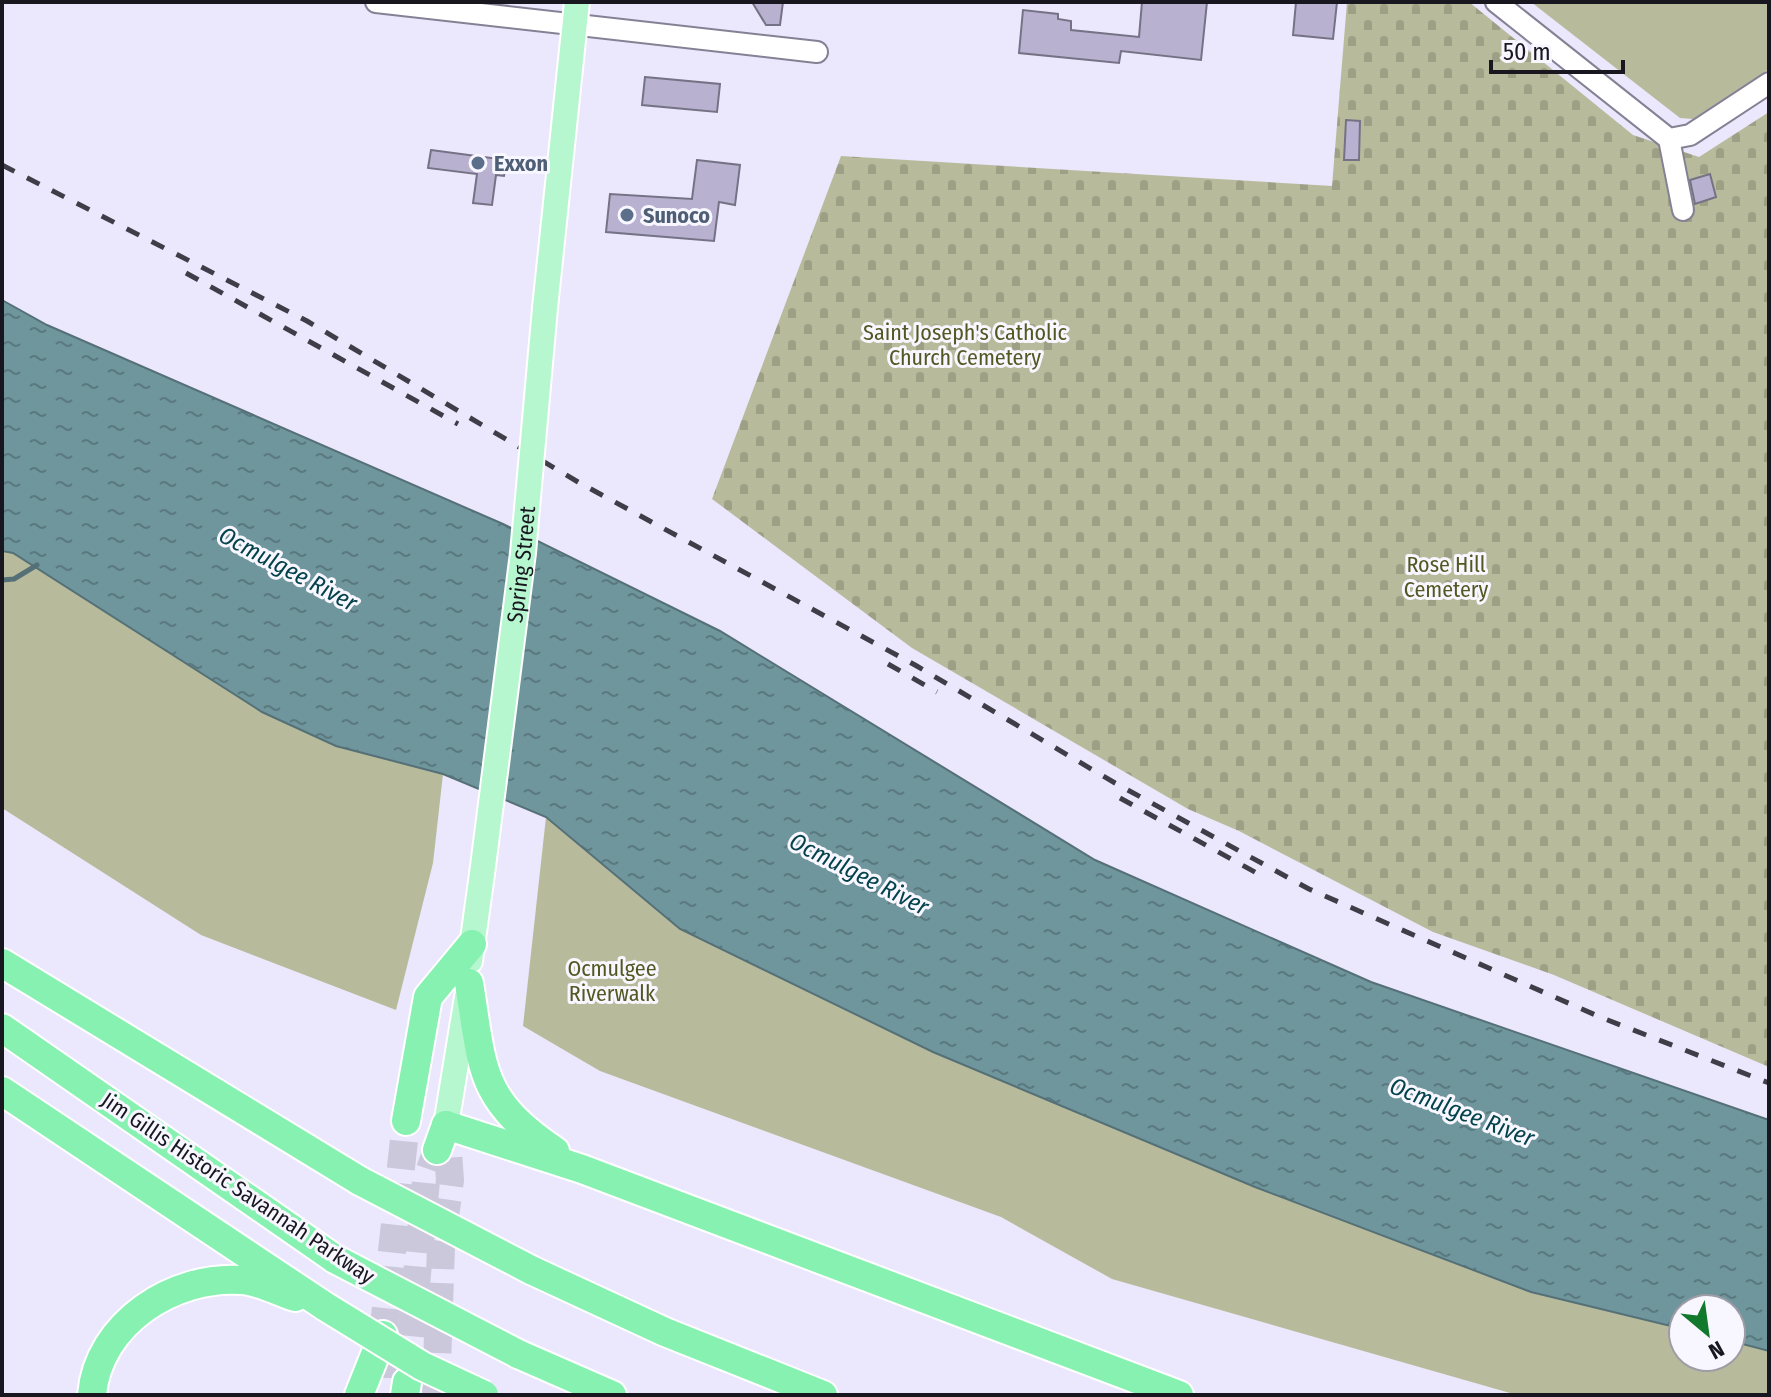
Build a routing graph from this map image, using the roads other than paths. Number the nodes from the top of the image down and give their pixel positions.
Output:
1 (376, 2) edge
2 (1496, 2) edge
3 (576, 13) edge
4 (817, 52) dead end
5 (1769, 83) edge
6 (1669, 139) junction
7 (1683, 210) dead end
8 (472, 944) junction
9 (2, 963) edge
10 (469, 983) junction
11 (2, 1028) edge
12 (2, 1091) edge
13 (406, 1121) tunnel mouth
14 (444, 1143) joint
15 (582, 1169) junction
16 (326, 1307) junction
17 (383, 1335) dead end
18 (92, 1395) edge
19 (359, 1395) edge
20 (484, 1395) edge
21 (612, 1395) edge
22 (823, 1395) edge
23 (1179, 1395) edge

1 - 3 street
2 - 6 street
3 - 4 street
3 - 8 main road, Spring Street, bridge
5 - 6 street
6 - 7 street
8 - 10 main road, Spring Street
8 - 13 highway
9 - 22 highway, bridge
10 - 14 main road, Spring Street
10 - 15 highway
11 - 21 highway, Jim Gillis Historic Savannah Parkway, bridge
12 - 16 highway
14 - 15 highway
15 - 23 highway
16 - 18 highway
16 - 20 highway, bridge
17 - 19 highway

